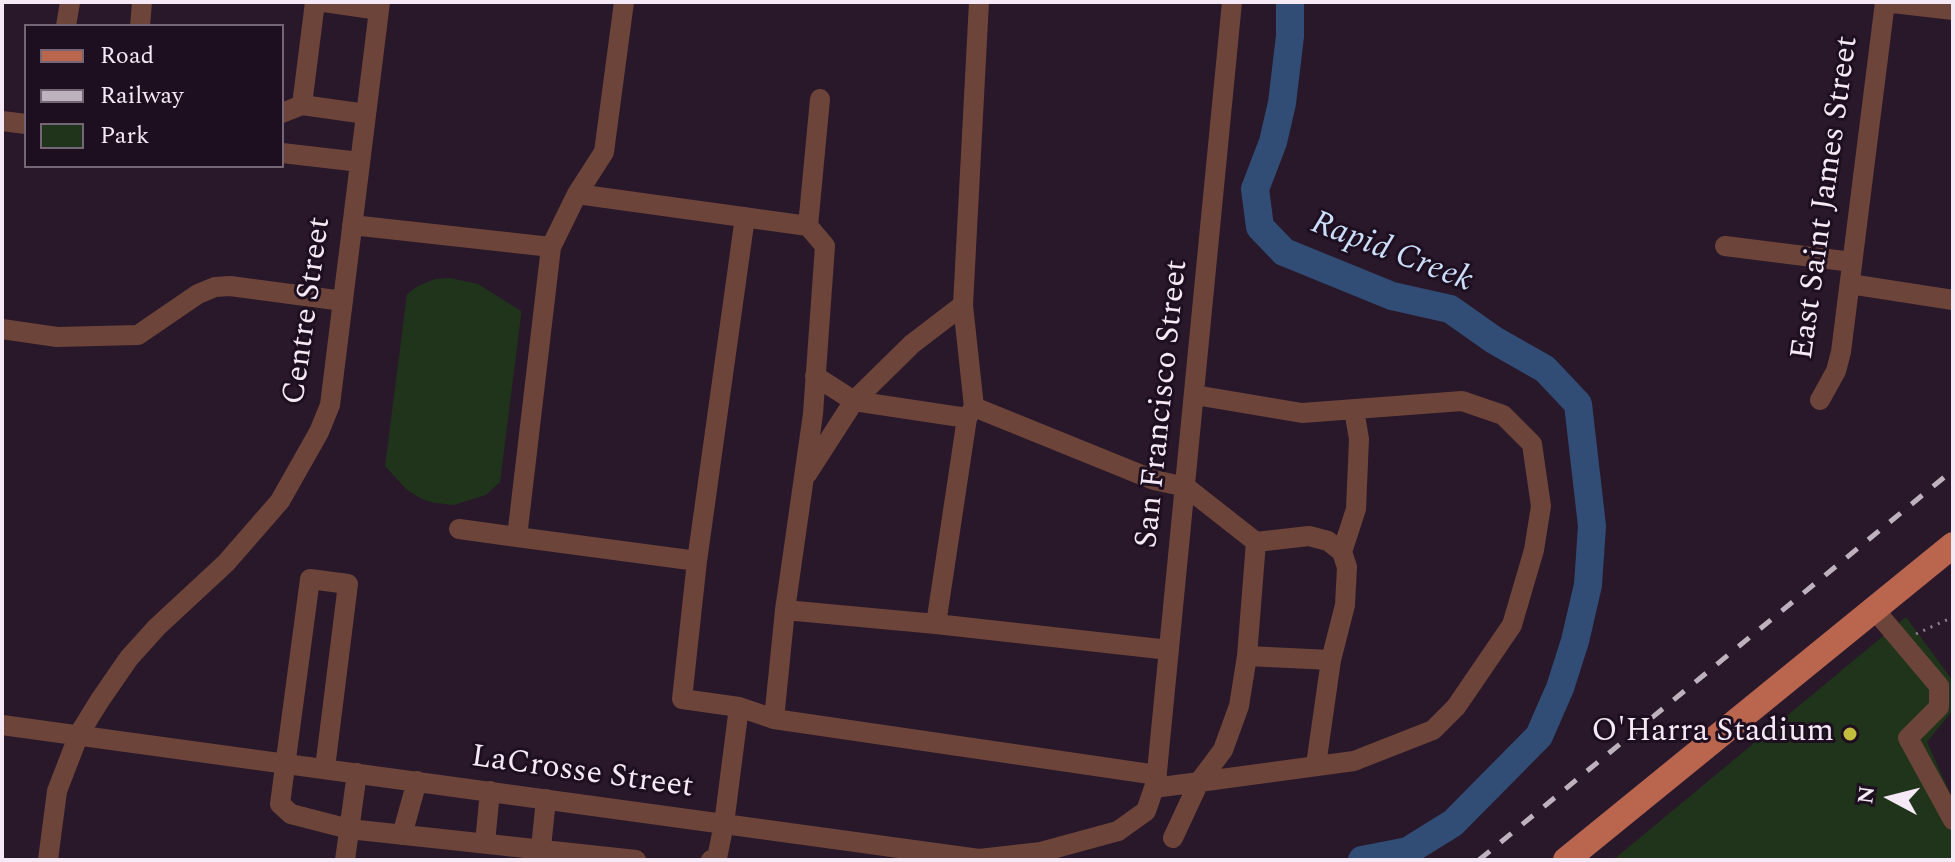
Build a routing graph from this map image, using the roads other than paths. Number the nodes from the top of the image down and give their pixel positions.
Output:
1 (70, 2) edge
2 (142, 2) edge
3 (315, 2) edge
4 (324, 2) edge
5 (624, 2) edge
6 (979, 2) edge
7 (1232, 2) edge
8 (1885, 2) edge
9 (380, 6) edge
10 (1953, 10) edge
11 (66, 24) edge
12 (140, 24) edge
13 (820, 99) dead end
14 (302, 105) junction
15 (284, 112) edge
16 (366, 114) junction
17 (2, 121) edge
18 (24, 124) edge
19 (284, 153) edge
20 (360, 162) junction
21 (577, 194) junction
22 (745, 217) junction
23 (352, 225) junction
24 (808, 226) junction
25 (1725, 246) dead end
26 (551, 247) junction
27 (1852, 262) junction
28 (1850, 284) junction
29 (1953, 300) edge
30 (343, 301) junction
31 (963, 305) junction
32 (2, 329) edge
33 (815, 376) junction
34 (1195, 395) junction
35 (1820, 400) dead end
36 (854, 401) junction
37 (1354, 410) junction
38 (970, 412) junction
39 (803, 481) junction
40 (1186, 487) junction
41 (459, 529) dead end
42 (517, 537) junction
43 (1256, 542) junction
44 (1953, 545) edge
45 (1342, 552) junction
46 (697, 561) junction
47 (1874, 609) junction
48 (785, 610) junction
49 (936, 624) junction
50 (1169, 650) junction
51 (1247, 656) junction
52 (1331, 660) junction
53 (739, 707) junction
54 (774, 719) junction
55 (2, 725) edge
56 (79, 734) junction
57 (287, 763) junction
58 (1316, 765) junction
59 (325, 768) junction
60 (357, 773) junction
61 (417, 781) junction
62 (1155, 782) junction
63 (1199, 782) junction
64 (490, 791) junction
65 (546, 799) junction
66 (1146, 811) joint
67 (1953, 820) edge
68 (724, 824) junction
69 (349, 829) junction
70 (402, 835) junction
71 (1173, 838) dead end
72 (485, 843) junction
73 (541, 848) junction
74 (48, 860) edge
75 (345, 860) edge
76 (636, 860) edge
77 (711, 860) edge
78 (1566, 860) edge

1 - 11 street
2 - 12 street
3 - 14 street
4 - 9 street
5 - 21 street
6 - 31 street
7 - 34 street, San Francisco Street
8 - 10 street
8 - 27 street, East Saint James Street
9 - 16 street, Centre Street
13 - 24 street
14 - 15 street
14 - 16 street
16 - 20 street, Centre Street
17 - 18 street
19 - 20 street
20 - 23 street, Centre Street
21 - 22 street
21 - 26 street
22 - 24 street
22 - 46 street
23 - 26 street
23 - 30 street, Centre Street
24 - 33 street
25 - 27 street
26 - 42 street
27 - 28 street, East Saint James Street
28 - 29 street
28 - 35 street, East Saint James Street
30 - 32 street
30 - 56 street, Centre Street
31 - 36 street
31 - 38 street
33 - 36 street
33 - 39 street
34 - 37 street
34 - 40 street, San Francisco Street
36 - 38 street
36 - 39 street
37 - 45 street
37 - 58 street
38 - 40 street
38 - 49 street
39 - 48 street
40 - 43 street
40 - 50 street, San Francisco Street
41 - 42 street
42 - 46 street
43 - 45 street
43 - 51 street
44 - 47 main road
45 - 52 street
46 - 53 street
47 - 67 street
47 - 78 main road
48 - 49 street
48 - 54 street
49 - 50 street
50 - 62 street, San Francisco Street
51 - 52 street
51 - 63 street
52 - 58 street
53 - 54 street
53 - 68 street
54 - 62 street
55 - 56 street, LaCrosse Street
56 - 57 street, LaCrosse Street
56 - 74 street, Centre Street
57 - 59 street, LaCrosse Street
57 - 59 street
57 - 69 street
58 - 63 street
59 - 60 street, LaCrosse Street
60 - 61 street, LaCrosse Street
60 - 69 street
61 - 64 street, LaCrosse Street
61 - 70 street
62 - 63 street
62 - 66 street, San Francisco Street
63 - 71 street
64 - 65 street, LaCrosse Street
64 - 72 street
65 - 68 street, LaCrosse Street
65 - 73 street
66 - 68 street, LaCrosse Street
68 - 77 street
69 - 70 street
69 - 75 street
70 - 72 street
72 - 73 street
73 - 76 street

